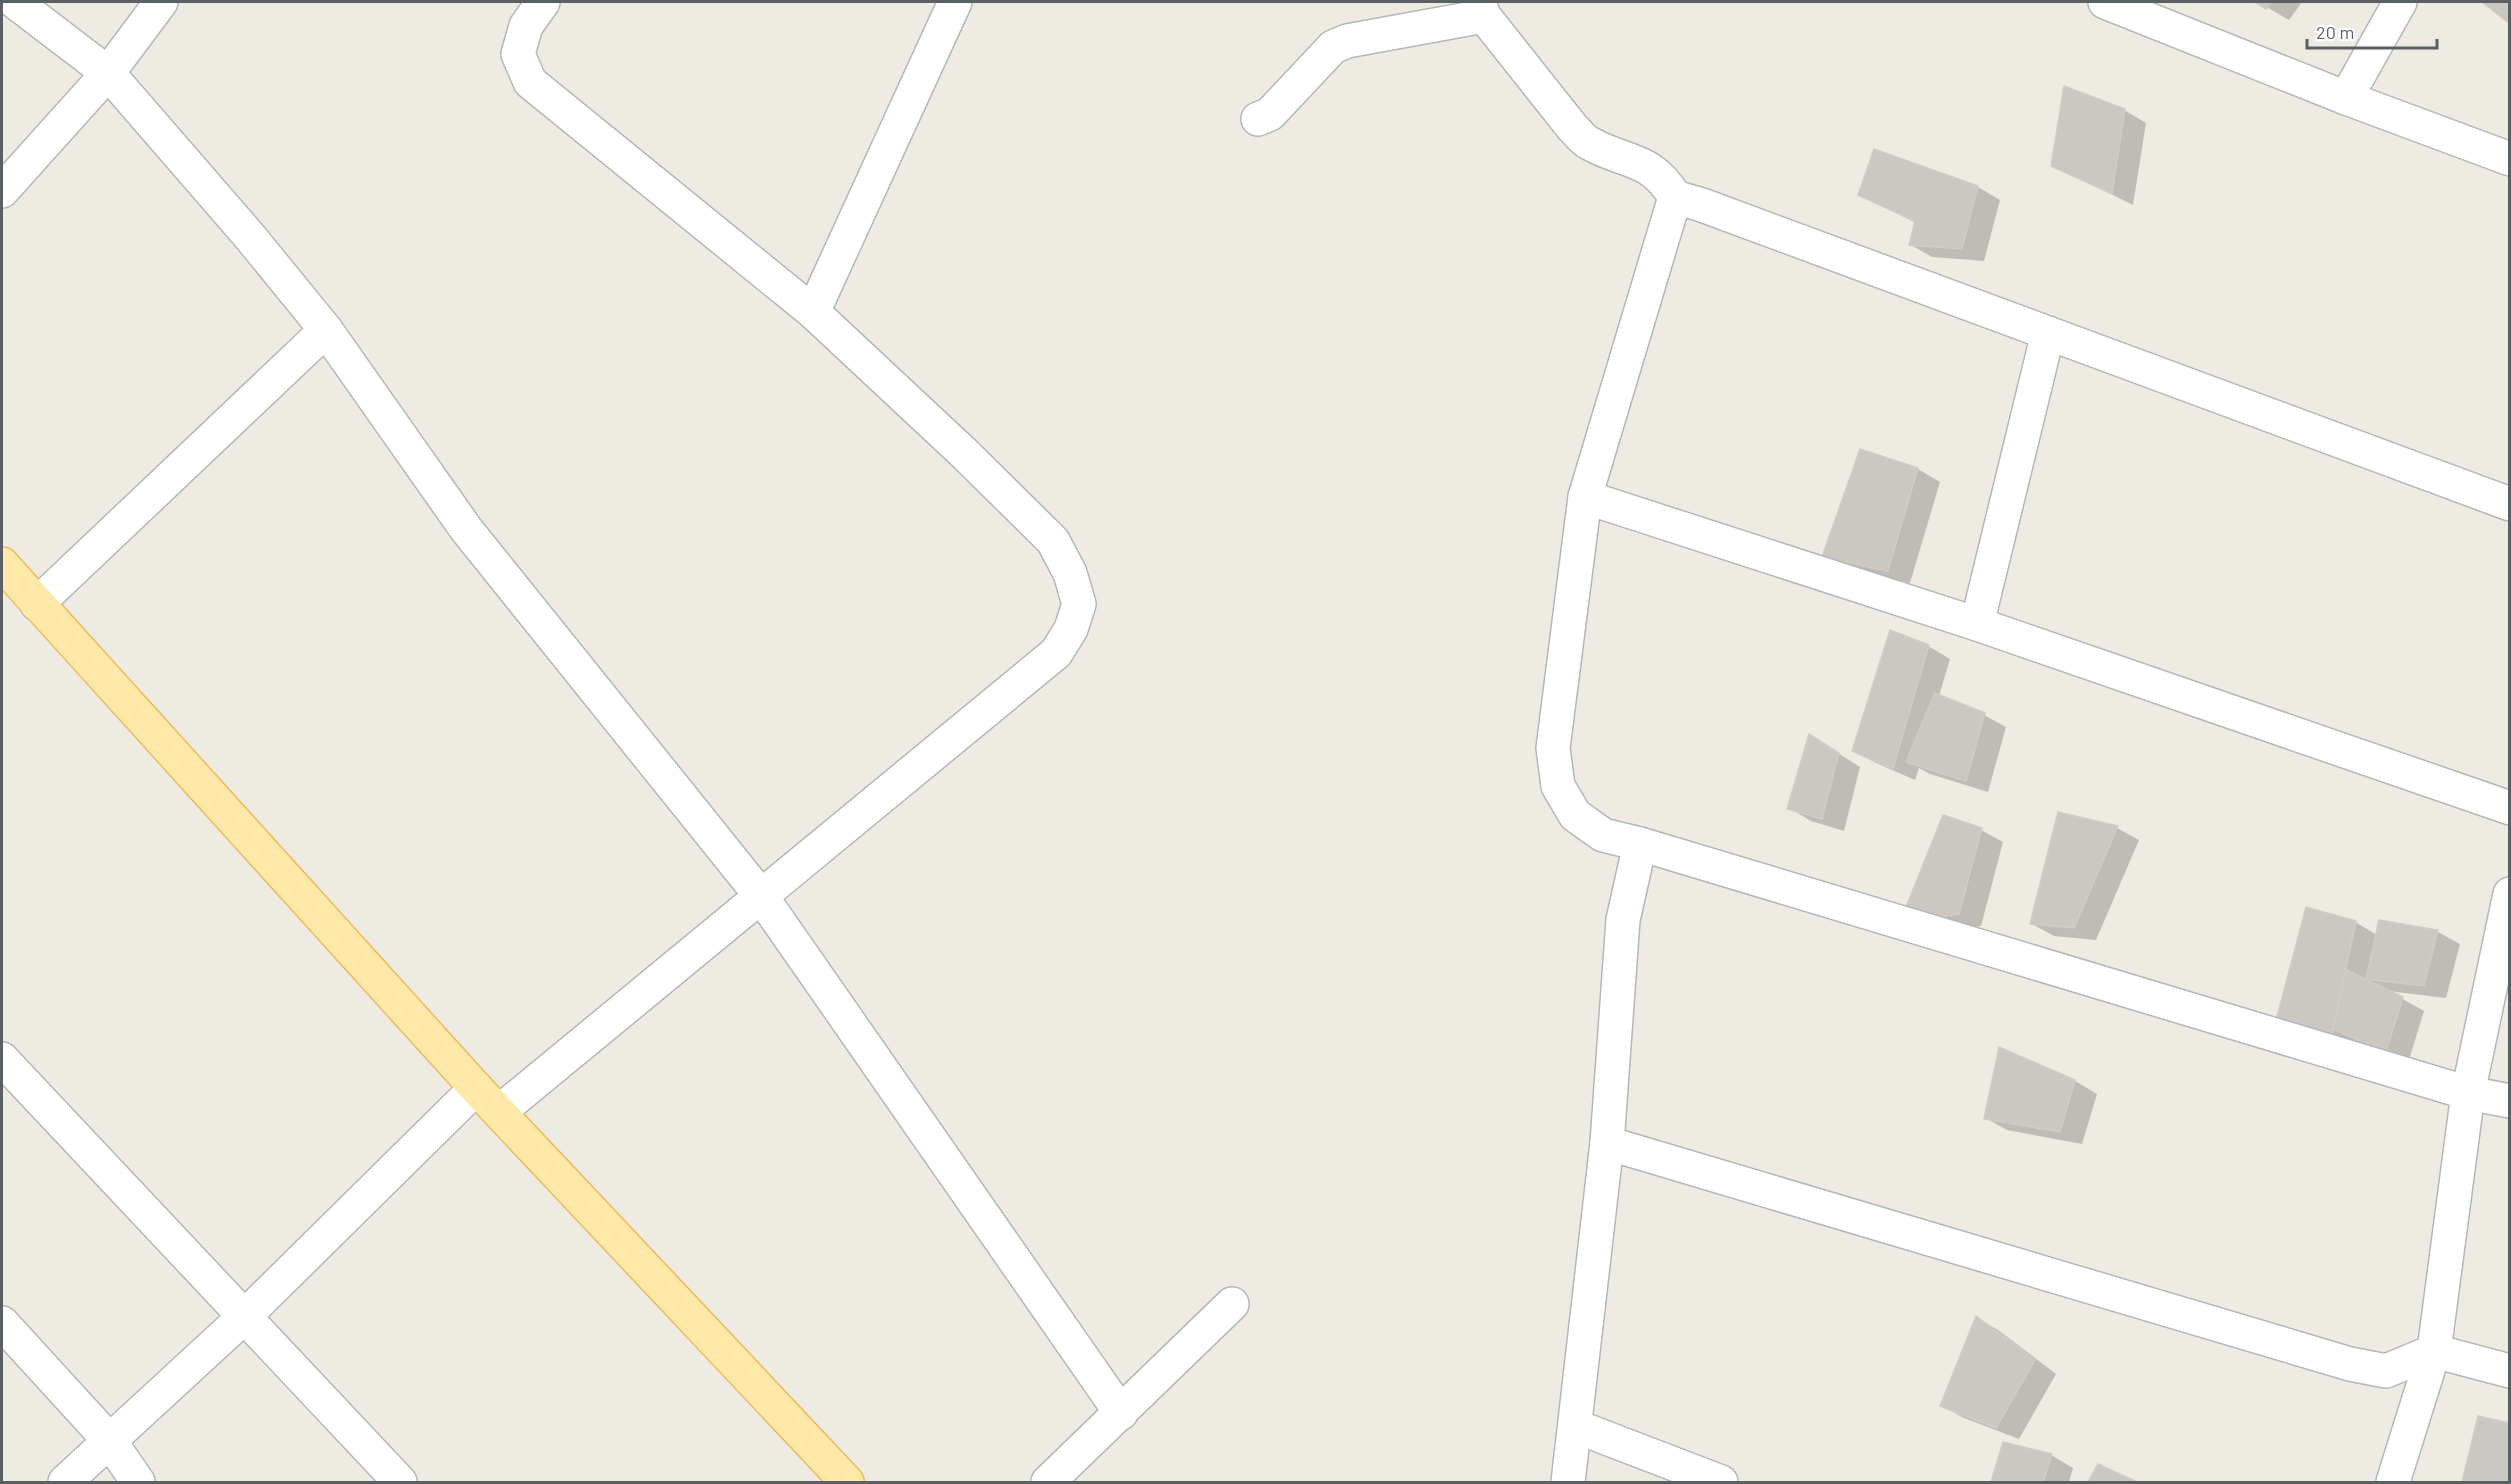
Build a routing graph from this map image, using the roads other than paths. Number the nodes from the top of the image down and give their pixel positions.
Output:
1 (15, 2) edge
2 (161, 2) edge
3 (543, 2) edge
4 (955, 2) edge
5 (2105, 2) edge
6 (2400, 2) edge
7 (1481, 9) edge
8 (108, 73) junction
9 (2346, 98) junction
10 (1258, 119) dead end
11 (2510, 159) edge
12 (2, 191) edge
13 (1675, 197) junction
14 (813, 312) junction
15 (326, 330) junction
16 (2048, 333) junction
17 (1585, 497) junction
18 (2510, 504) edge
19 (2, 564) edge
20 (37, 604) junction
21 (1977, 624) junction
22 (2510, 808) edge
23 (1640, 844) junction
24 (2510, 894) edge
25 (762, 896) junction
26 (2, 1059) edge
27 (476, 1088) junction
28 (2468, 1093) junction
29 (2510, 1101) edge
30 (499, 1112) junction
31 (1607, 1143) junction
32 (1232, 1304) dead end
33 (244, 1317) junction
34 (2, 1323) edge
35 (2434, 1352) junction
36 (2510, 1371) edge
37 (1121, 1413) junction
38 (1575, 1426) junction
39 (109, 1440) junction
40 (65, 1482) edge
41 (138, 1482) edge
42 (400, 1482) edge
43 (847, 1482) edge
44 (1048, 1482) edge
45 (1568, 1482) edge
46 (1721, 1482) edge
47 (2393, 1482) edge

1 - 8 street
2 - 8 street
3 - 14 street
4 - 14 street
5 - 9 street
6 - 9 street
7 - 10 street
7 - 13 street
8 - 12 street
8 - 15 street
9 - 11 street
13 - 16 street
13 - 17 street
14 - 25 street
15 - 20 street
15 - 25 street
16 - 18 street
16 - 21 street
17 - 21 street
17 - 23 street
19 - 20 main road
20 - 27 main road
21 - 22 street
23 - 28 street
23 - 31 street
24 - 28 street
25 - 30 street
25 - 37 street
26 - 33 street
27 - 30 main road
27 - 33 street
28 - 29 street
28 - 35 street
30 - 43 main road
31 - 35 street
31 - 38 street
32 - 37 street
33 - 39 street
33 - 42 street
34 - 39 street
35 - 36 street
35 - 47 street
37 - 44 street
38 - 45 street
38 - 46 street
39 - 40 street
39 - 41 street

